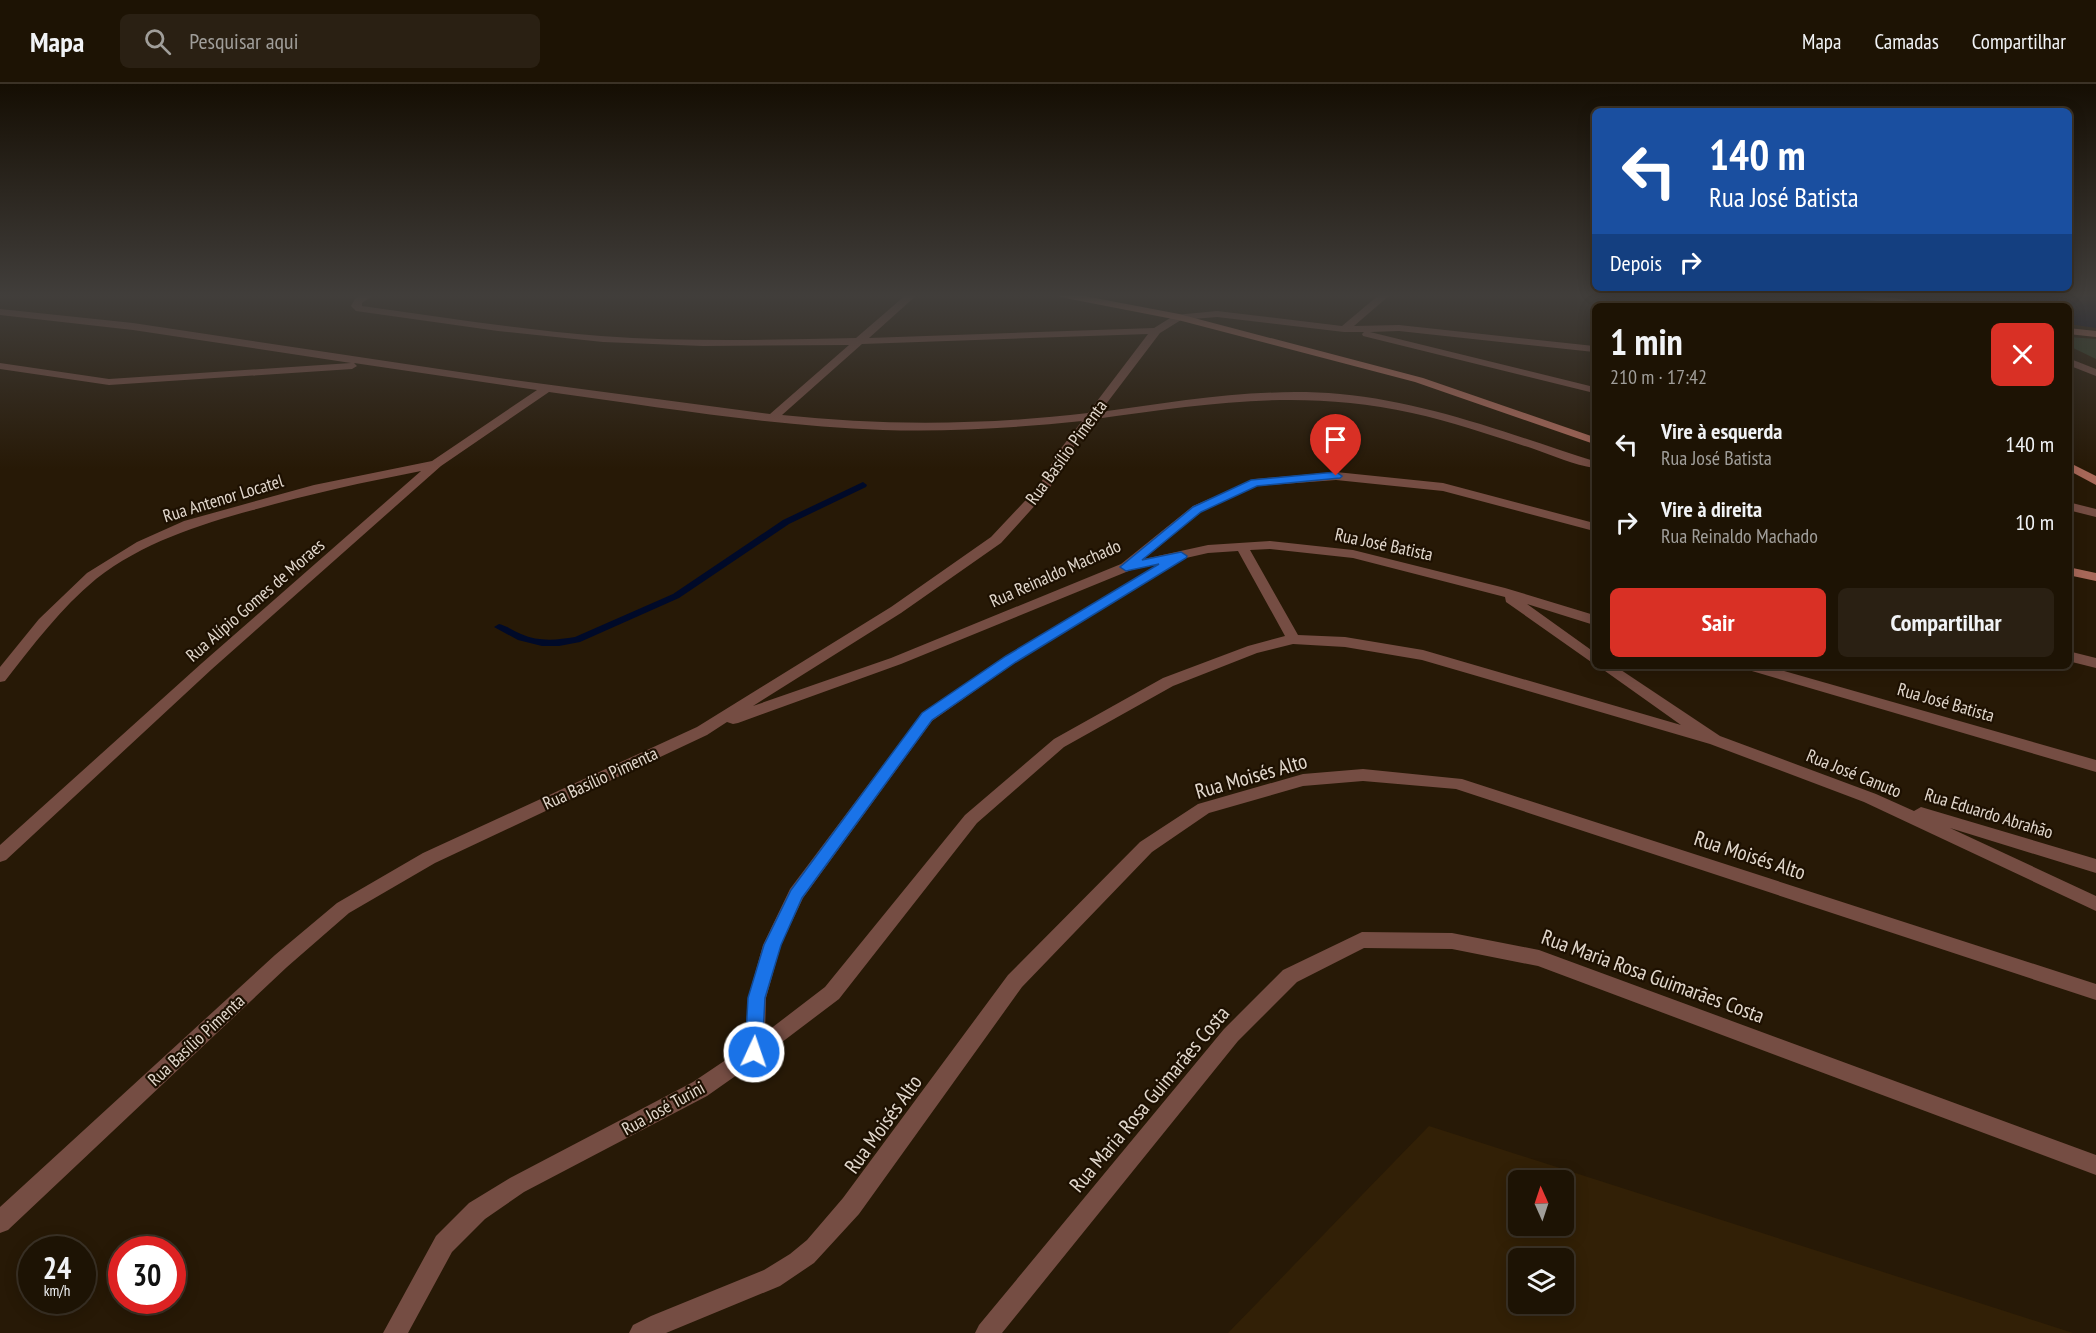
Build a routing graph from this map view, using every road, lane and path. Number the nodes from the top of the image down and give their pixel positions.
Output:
1 (298, 352) edge
2 (847, 352) edge
3 (1139, 352) edge
4 (1313, 352) edge
5 (1442, 352) edge
6 (2072, 363) edge
7 (378, 364) junction
8 (0, 366) edge
9 (2096, 374) edge
10 (547, 388) junction
11 (1592, 390) edge
12 (1090, 416) junction
13 (773, 417) junction
14 (1592, 440) edge
15 (437, 463) junction
16 (1592, 464) edge
17 (2072, 467) edge
18 (2096, 481) edge
19 (2072, 507) edge
20 (2096, 513) edge
21 (1592, 526) edge
22 (1242, 547) junction
23 (1181, 556) junction
24 (1126, 567) junction
25 (2072, 572) edge
26 (2096, 577) edge
27 (1500, 591) junction
28 (1592, 619) edge
29 (1293, 639) junction
30 (2072, 657) edge
31 (1592, 658) edge
32 (2096, 663) edge
33 (1609, 669) edge
34 (1760, 669) edge
35 (0, 676) edge
36 (702, 731) junction
37 (1714, 740) junction
38 (2096, 766) edge
39 (1870, 798) junction
40 (0, 855) edge
41 (2096, 866) edge
42 (2096, 904) edge
43 (2096, 992) edge
44 (754, 1052) junction
45 (2096, 1165) edge
46 (0, 1222) edge
47 (395, 1333) edge
48 (641, 1333) edge
49 (987, 1333) edge

1 - 7 street
2 - 13 street
3 - 12 street, Rua Basílio Pimenta
4 - 14 main road
5 - 11 street
6 - 9 street
7 - 8 street
7 - 10 street
10 - 13 street
10 - 15 street, Rua Alípio Gomes de Moraes
12 - 13 street
12 - 16 street
12 - 36 street, Rua Basílio Pimenta
15 - 35 street, Rua Antenor Locatel
15 - 40 street, Rua Alípio Gomes de Moraes
17 - 18 main road
19 - 20 street
21 - 24 street, Rua Reinaldo Machado
22 - 23 street, Rua José Batista
22 - 27 street, Rua José Batista
22 - 29 street
23 - 24 street, Rua José Batista
23 - 44 street
24 - 36 street, Rua Reinaldo Machado
25 - 26 main road
27 - 28 street, Rua José Batista
27 - 31 street
29 - 37 street, Rua José Turini
29 - 44 street, Rua José Turini
30 - 32 street
33 - 37 street, Rua José Canuto
34 - 38 street, Rua José Batista
36 - 46 street, Rua Basílio Pimenta
37 - 39 street, Rua José Canuto
39 - 41 street, Rua Eduardo Abrahão
39 - 42 street, Rua José Canuto
43 - 48 street, Rua Moisés Alto
44 - 47 street, Rua José Turini
45 - 49 street, Rua Maria Rosa Guimarães Costa

